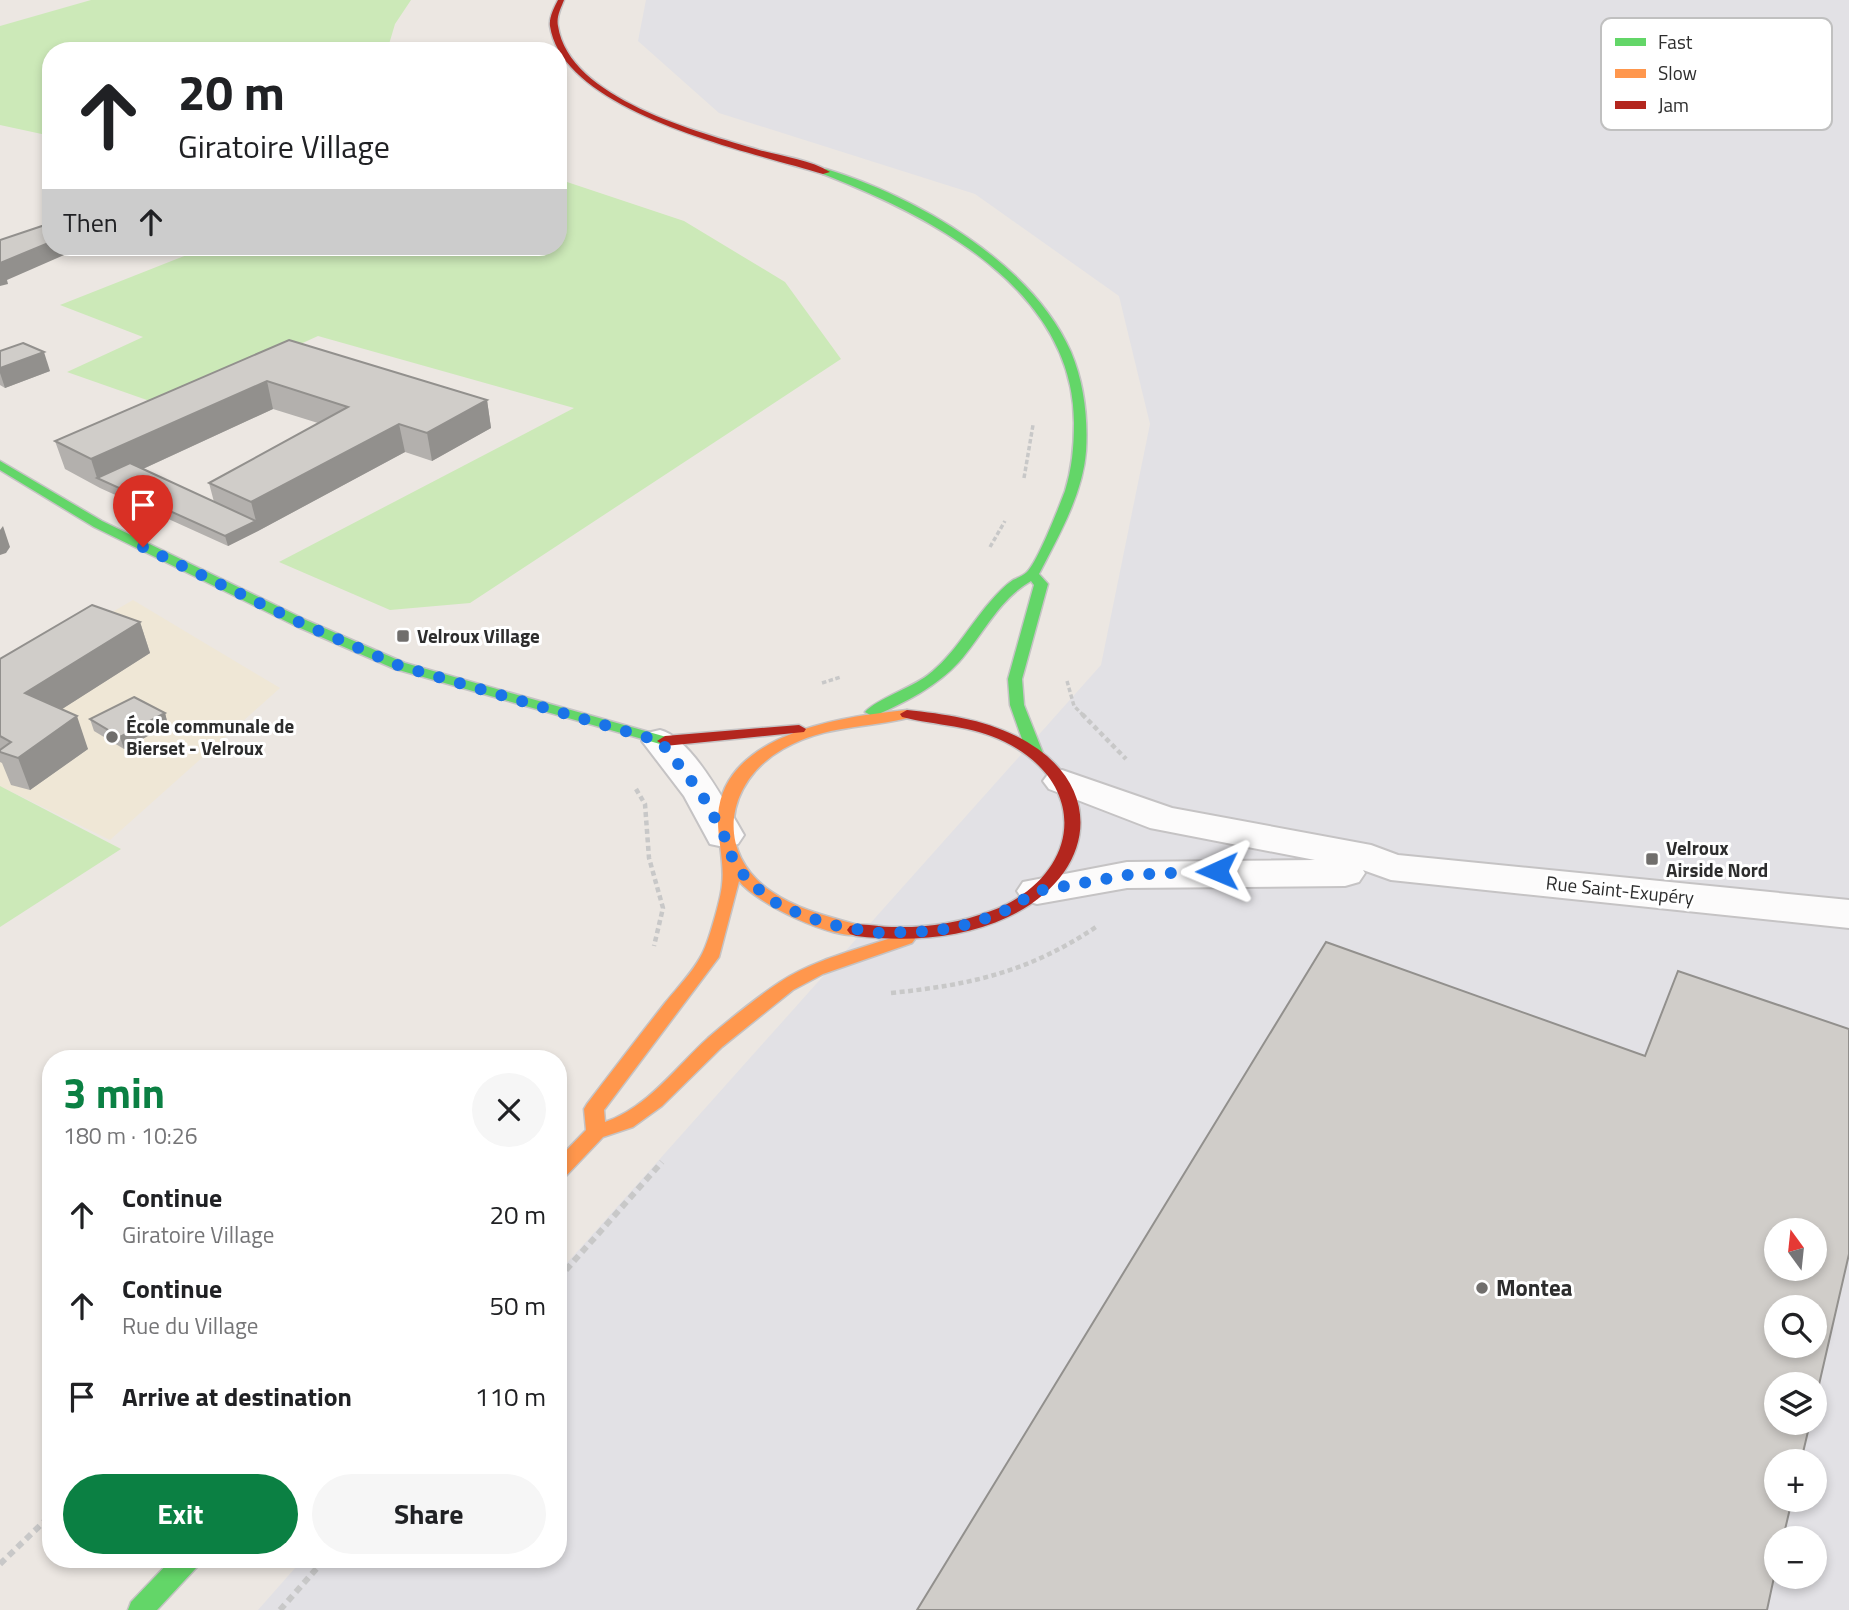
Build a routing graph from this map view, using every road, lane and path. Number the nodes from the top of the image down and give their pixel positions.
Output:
1 (561, 0) edge
2 (558, 42) edge
3 (567, 57) edge
4 (1033, 420) dead end
5 (0, 465) edge
6 (1024, 480) dead end
7 (1006, 519) dead end
8 (985, 556) dead end
9 (1032, 575) junction
10 (1067, 672) dead end
11 (848, 675) dead end
12 (816, 684) dead end
13 (861, 718) junction
14 (818, 728) junction
15 (660, 741) junction
16 (1035, 753) junction
17 (1133, 765) dead end
18 (1062, 781) junction
19 (634, 786) dead end
20 (726, 842) junction
21 (1391, 867) junction
22 (1037, 891) junction
23 (1849, 914) edge
24 (1100, 924) dead end
25 (935, 931) junction
26 (651, 954) dead end
27 (886, 994) dead end
28 (596, 1132) junction
29 (669, 1155) dead end
30 (567, 1163) edge
31 (567, 1269) edge
32 (42, 1524) edge
33 (0, 1564) edge
34 (180, 1568) edge
35 (318, 1568) edge
36 (140, 1610) edge
37 (280, 1610) edge

1 - 2 street
3 - 9 street
4 - 6 path
5 - 15 street
7 - 8 path
9 - 13 street
9 - 16 street
10 - 17 path
11 - 12 path
13 - 14 street
13 - 16 street
14 - 15 street
14 - 20 street
15 - 20 street
16 - 18 street
18 - 21 street, Rue Saint-Exupéry
18 - 22 street
19 - 26 path
20 - 25 street
20 - 28 street
21 - 22 street, Rue Saint-Exupéry
21 - 23 street, Rue Saint-Exupéry
22 - 25 street
24 - 27 path
25 - 28 street
28 - 30 street
29 - 31 path
32 - 33 path
34 - 36 street
35 - 37 path

